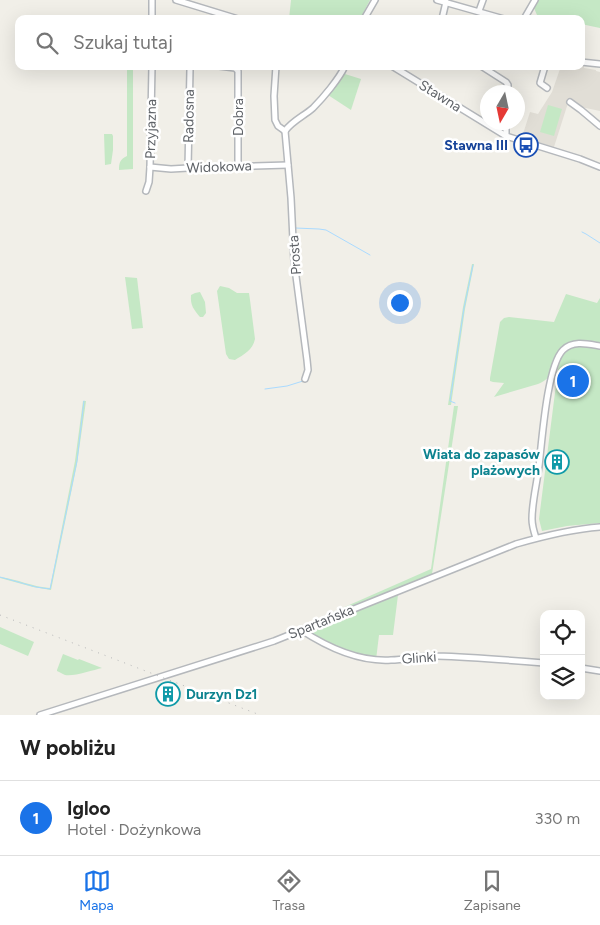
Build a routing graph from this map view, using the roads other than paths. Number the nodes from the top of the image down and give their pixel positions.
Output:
1 (152, 0) edge
2 (176, 0) edge
3 (375, 0) edge
4 (437, 0) edge
5 (483, 0) edge
6 (535, 0) edge
7 (446, 2) junction
8 (479, 11) junction
9 (152, 15) edge
10 (225, 15) edge
11 (366, 15) edge
12 (443, 15) edge
13 (492, 15) edge
14 (526, 15) edge
15 (585, 62) edge
16 (600, 64) edge
17 (152, 70) edge
18 (190, 70) edge
19 (237, 70) edge
20 (276, 70) edge
21 (343, 70) edge
22 (399, 70) edge
23 (487, 70) edge
24 (544, 70) edge
25 (508, 85) edge
26 (547, 88) dead end
27 (570, 102) dead end
28 (600, 126) edge
29 (506, 130) edge
30 (285, 132) junction
31 (506, 136) junction
32 (288, 165) junction
33 (150, 167) junction
34 (238, 167) junction
35 (600, 167) edge
36 (188, 168) junction
37 (146, 191) dead end
38 (600, 346) edge
39 (305, 378) dead end
40 (600, 527) edge
41 (536, 538) junction
42 (301, 630) junction
43 (540, 663) edge
44 (585, 669) edge
45 (600, 671) edge
46 (40, 715) edge

1 - 9 street
2 - 10 street
3 - 11 street
4 - 7 street
5 - 8 street
6 - 14 street
7 - 8 street
7 - 12 street
8 - 13 street
15 - 16 street
17 - 33 street, Przyjazna
18 - 36 street, Radosna
19 - 34 street, Dobra
20 - 30 street
21 - 30 street
22 - 31 street, Stawna
23 - 25 street
24 - 26 street
27 - 28 street
29 - 31 street
30 - 32 street, Prosta
31 - 35 street, Stawna
32 - 34 street, Widokowa
32 - 39 street, Prosta
33 - 36 street, Widokowa
33 - 37 street, Przyjazna
34 - 36 street, Widokowa
38 - 41 street
40 - 41 street, Spartańska
41 - 42 street, Spartańska
42 - 43 street, Glinki
42 - 46 street, Spartańska
44 - 45 street

